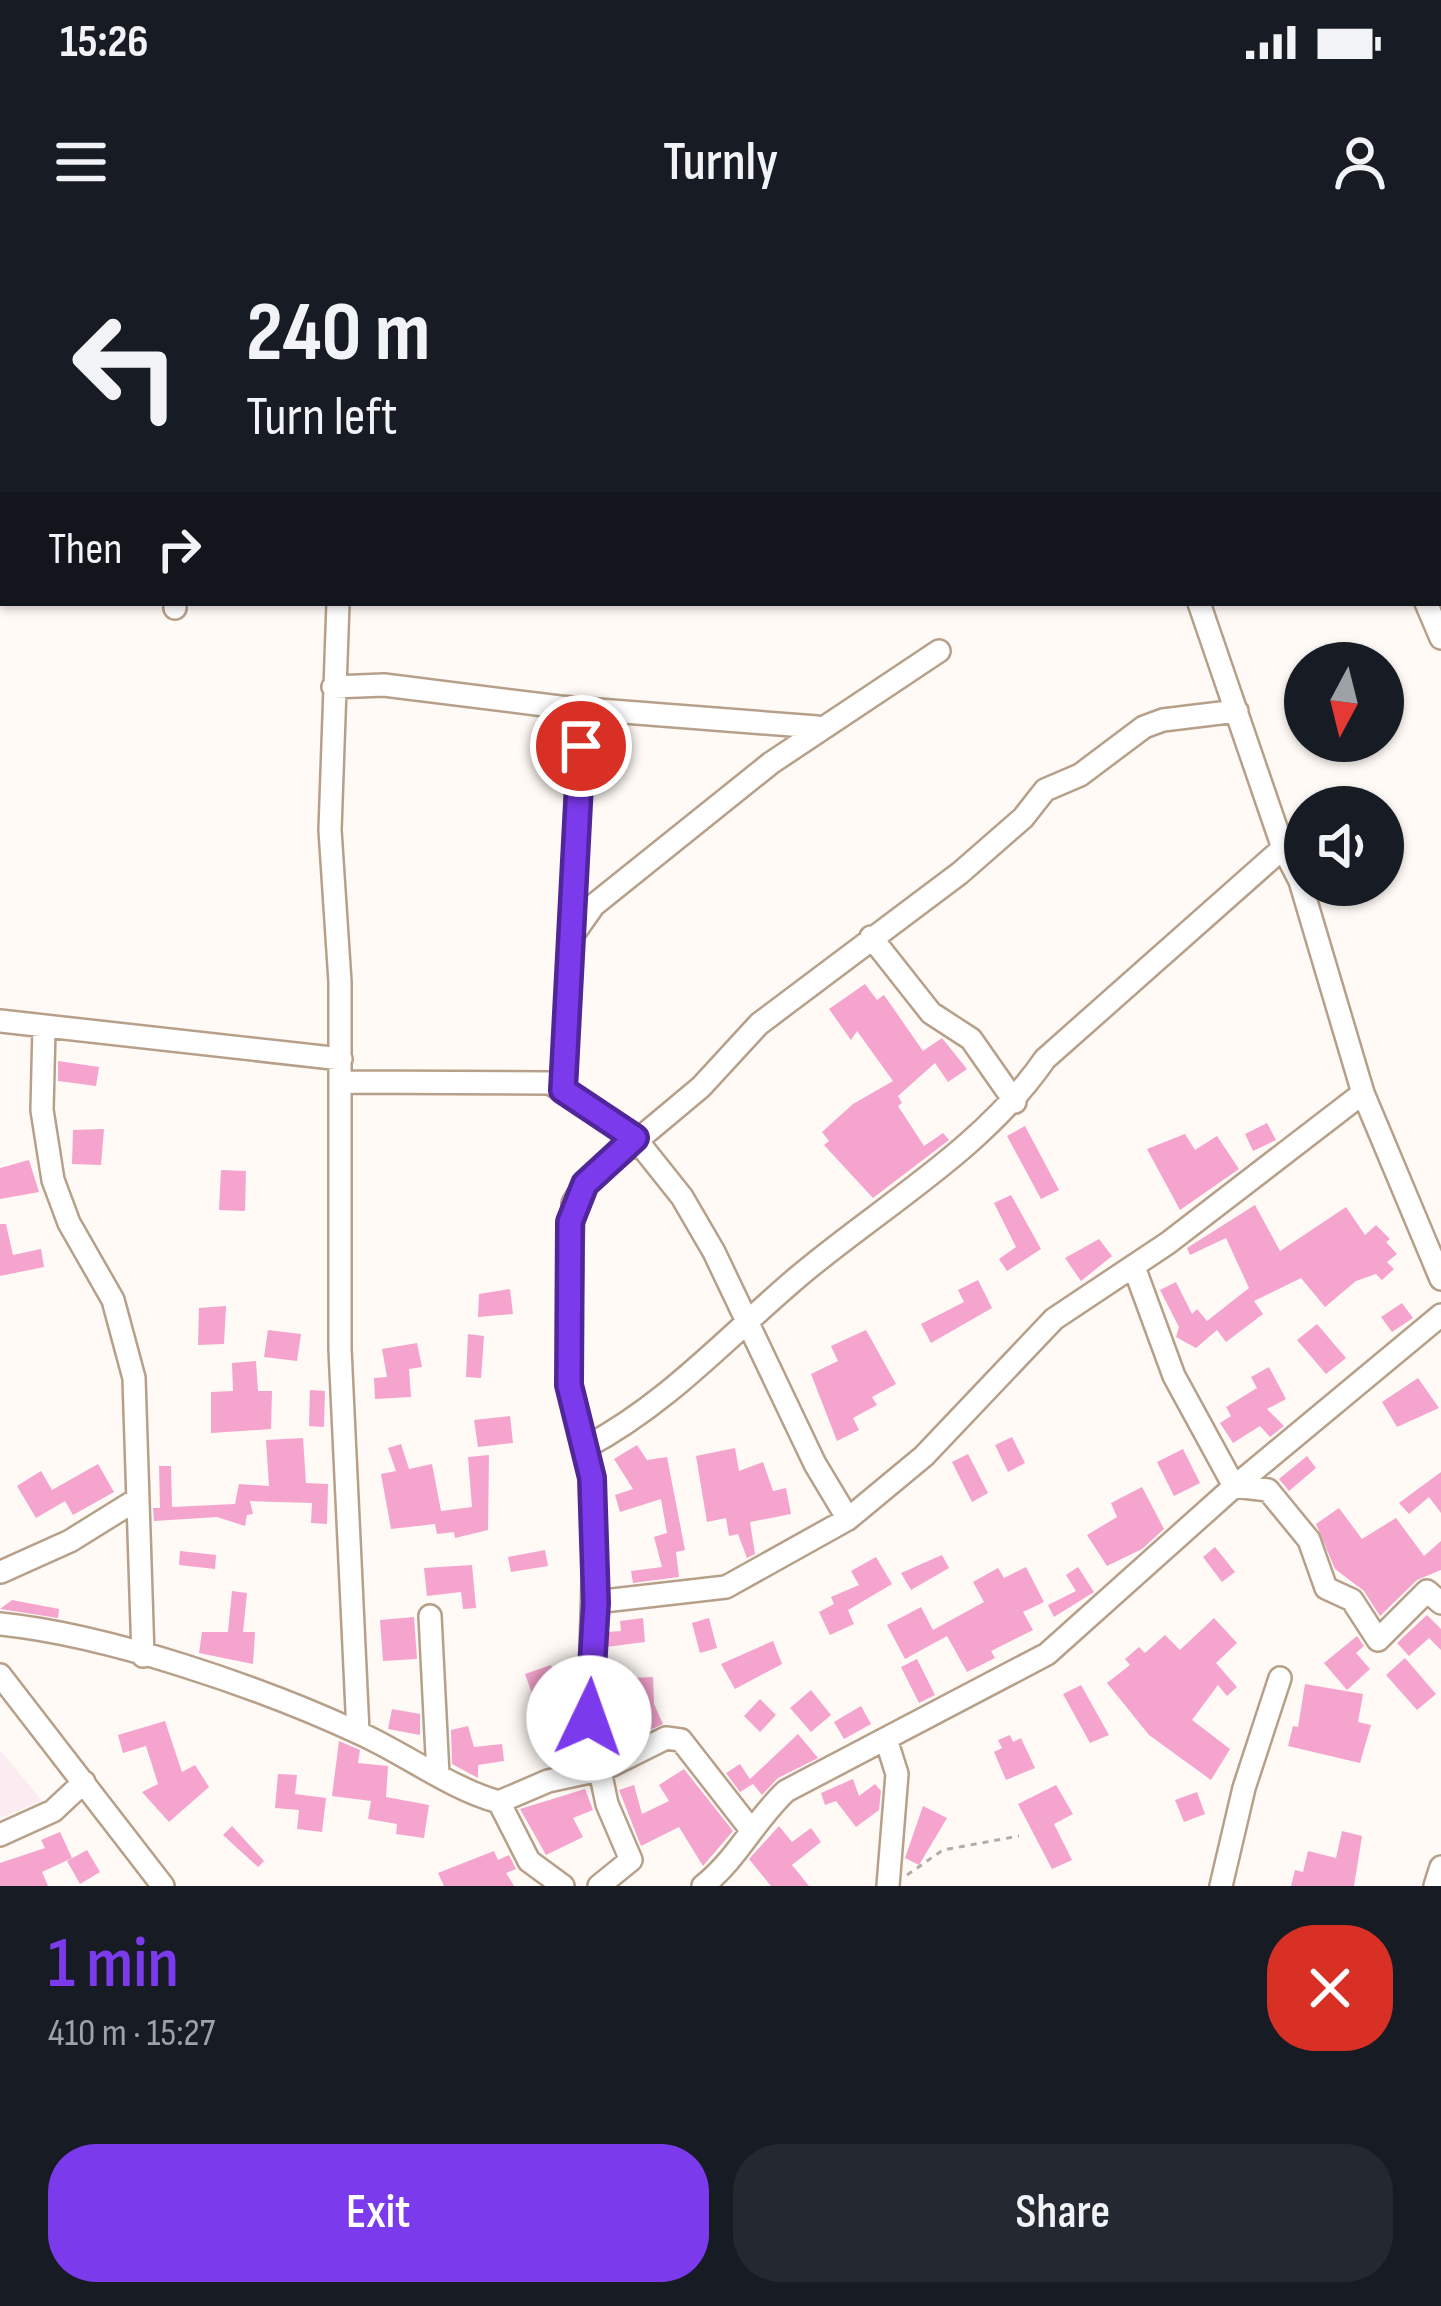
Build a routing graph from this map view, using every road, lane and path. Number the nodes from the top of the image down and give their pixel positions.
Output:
1 (338, 606) edge
2 (1200, 606) edge
3 (1427, 606) edge
4 (1441, 638) edge
5 (939, 651) dead end
6 (333, 687) junction
7 (560, 707) junction
8 (1237, 711) junction
9 (818, 727) junction
10 (1283, 848) junction
11 (871, 937) junction
12 (569, 939) junction
13 (0, 1021) edge
14 (44, 1028) junction
15 (341, 1071) junction
16 (563, 1090) junction
17 (1363, 1093) junction
18 (1016, 1102) junction
19 (635, 1138) junction
20 (1134, 1267) junction
21 (1441, 1280) edge
22 (1441, 1315) edge
23 (751, 1320) junction
24 (586, 1447) junction
25 (1234, 1486) junction
26 (136, 1500) junction
27 (848, 1519) junction
28 (1, 1572) edge
29 (1436, 1592) edge
30 (596, 1603) junction
31 (430, 1616) dead end
32 (0, 1624) edge
33 (143, 1656) junction
34 (0, 1675) edge
35 (1280, 1678) dead end
36 (9, 1705) edge
37 (358, 1732) junction
38 (886, 1738) junction
39 (604, 1769) junction
40 (438, 1774) junction
41 (84, 1782) junction
42 (499, 1802) junction
43 (752, 1831) junction
44 (0, 1835) edge
45 (1019, 1836) dead end
46 (1441, 1867) edge
47 (895, 1882) edge
48 (163, 1886) edge
49 (563, 1886) edge
50 (598, 1886) edge
51 (703, 1886) edge
52 (1221, 1886) edge
53 (1435, 1886) edge

1 - 6 street
2 - 8 street
3 - 4 street
5 - 9 street
6 - 7 street
6 - 15 street
7 - 9 street
7 - 12 street
8 - 10 street
8 - 11 street
9 - 12 street
10 - 17 street
10 - 18 street
11 - 18 street
11 - 19 street
12 - 16 street
13 - 14 street
14 - 15 street
14 - 26 street
15 - 16 street
15 - 37 street
16 - 19 street
17 - 20 street
17 - 21 street
18 - 23 street
19 - 23 street
19 - 24 street
20 - 25 street
20 - 27 street
22 - 25 street
23 - 24 street
23 - 27 street
24 - 30 street
25 - 29 street
25 - 38 street
26 - 28 street
26 - 33 street
27 - 30 street
30 - 39 street
31 - 40 street
32 - 33 street
33 - 37 street
34 - 36 street
35 - 52 street
36 - 41 street
37 - 40 street
38 - 43 street
38 - 47 street
39 - 42 street
39 - 43 street
39 - 50 street
40 - 42 street
41 - 44 street
41 - 48 street
42 - 49 street
43 - 51 street
45 - 47 path
46 - 53 street

